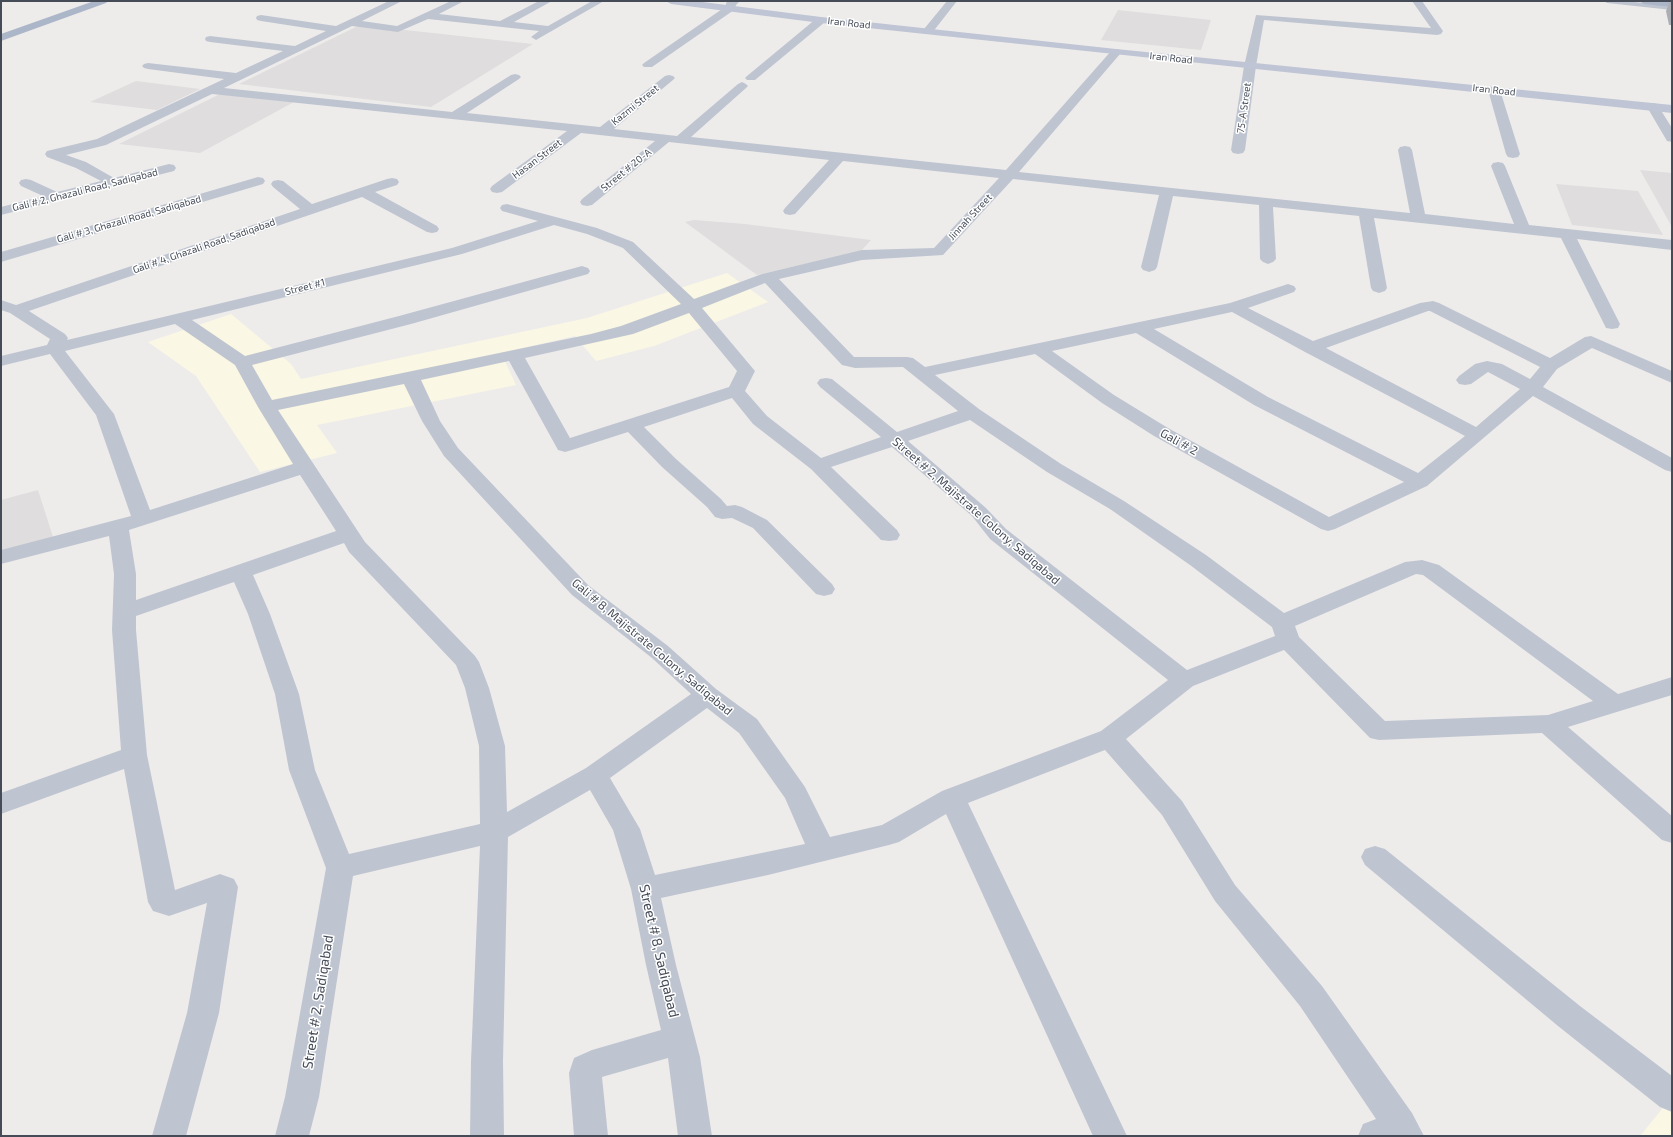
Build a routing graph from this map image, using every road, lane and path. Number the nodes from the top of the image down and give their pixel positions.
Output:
1 (103, 1) edge
2 (397, 1) edge
3 (459, 1) edge
4 (599, 1) edge
5 (671, 1) edge
6 (952, 1) edge
7 (1416, 1) edge
8 (1607, 1) edge
9 (1644, 1) edge
10 (520, 2) edge
11 (543, 3) edge
12 (732, 4) edge
13 (1672, 4) edge
14 (1672, 8) edge
15 (427, 16) junction
16 (261, 18) dead end
17 (821, 20) junction
18 (350, 23) junction
19 (502, 24) junction
20 (336, 29) junction
21 (548, 29) junction
22 (928, 31) junction
23 (1, 38) edge
24 (210, 39) dead end
25 (529, 41) dead end
26 (295, 49) junction
27 (1116, 52) junction
28 (648, 65) dead end
29 (148, 66) dead end
30 (1250, 66) junction
31 (238, 77) junction
32 (515, 77) dead end
33 (669, 78) dead end
34 (212, 90) junction
35 (1494, 90) junction
36 (1653, 107) junction
37 (1672, 109) edge
38 (454, 116) junction
39 (578, 129) junction
40 (602, 132) junction
41 (664, 138) junction
42 (1672, 138) edge
43 (680, 140) junction
44 (1238, 150) dead end
45 (1404, 150) dead end
46 (1513, 154) dead end
47 (839, 157) junction
48 (1498, 166) dead end
49 (169, 168) dead end
50 (1010, 174) junction
51 (258, 181) dead end
52 (112, 182) junction
53 (392, 182) dead end
54 (26, 183) dead end
55 (278, 184) dead end
56 (497, 189) dead end
57 (364, 192) junction
58 (1167, 192) junction
59 (56, 197) junction
60 (587, 202) dead end
61 (1266, 202) junction
62 (507, 208) dead end
63 (310, 210) junction
64 (1, 211) edge
65 (790, 211) dead end
66 (1366, 212) junction
67 (1418, 218) junction
68 (555, 220) junction
69 (1523, 228) junction
70 (432, 229) dead end
71 (1566, 233) junction
72 (1672, 245) edge
73 (1, 257) edge
74 (1268, 259) dead end
75 (1149, 268) dead end
76 (582, 271) dead end
77 (768, 277) junction
78 (1379, 288) dead end
79 (1288, 289) dead end
80 (691, 305) junction
81 (9, 307) edge
82 (1234, 307) junction
83 (179, 318) junction
84 (1612, 324) dead end
85 (1139, 327) junction
86 (54, 348) junction
87 (1036, 348) junction
88 (1311, 348) junction
89 (514, 354) junction
90 (1, 361) edge
91 (242, 362) junction
92 (1551, 366) junction
93 (922, 373) junction
94 (410, 376) junction
95 (1672, 378) edge
96 (1465, 380) dead end
97 (826, 383) dead end
98 (1531, 388) junction
99 (736, 391) junction
100 (267, 407) junction
101 (972, 413) junction
102 (631, 425) junction
103 (1478, 435) junction
104 (895, 440) junction
105 (818, 465) junction
106 (1672, 466) edge
107 (304, 467) junction
108 (1420, 482) junction
109 (131, 523) junction
110 (348, 534) junction
111 (889, 535) dead end
112 (1, 557) edge
113 (240, 571) junction
114 (824, 589) dead end
115 (124, 612) junction
116 (1285, 632) junction
117 (1184, 680) junction
118 (1672, 686) edge
119 (707, 695) junction
120 (1614, 704) junction
121 (1548, 724) junction
122 (1110, 738) junction
123 (134, 755) junction
124 (595, 775) junction
125 (952, 798) junction
126 (1, 804) edge
127 (494, 832) junction
128 (1672, 832) edge
129 (822, 851) junction
130 (1374, 857) dead end
131 (340, 868) junction
132 (645, 889) junction
133 (680, 1040) junction
134 (1672, 1096) edge
135 (1394, 1132) edge
136 (170, 1136) edge
137 (292, 1136) edge
138 (487, 1136) edge
139 (591, 1136) edge
140 (695, 1136) edge
141 (1110, 1136) edge

1 - 23 main road
2 - 18 street
3 - 15 street
4 - 21 street
5 - 12 main road, Iran Road
6 - 22 street
7 - 30 street, 75-A Street
8 - 14 lane
9 - 13 main road
10 - 11 street
11 - 19 street
12 - 17 main road, Iran Road
12 - 28 street
15 - 18 street
15 - 19 street
16 - 20 street
17 - 22 main road, Iran Road
17 - 43 street
18 - 20 street
19 - 21 street
20 - 26 street
21 - 25 street
22 - 27 main road, Iran Road
24 - 26 street
26 - 31 street
27 - 30 main road, Iran Road
27 - 50 street, Jinnah Street
29 - 31 street
30 - 35 main road, Iran Road
30 - 44 street, 75-A Street
31 - 34 street
32 - 38 street
33 - 40 street, Kazmi Street
34 - 38 street
34 - 52 street
35 - 36 main road, Iran Road
35 - 46 street
36 - 37 main road, Iran Road
36 - 42 street
38 - 39 street
39 - 40 street
39 - 56 street, Hasan Street
40 - 41 street
41 - 43 street
41 - 60 street, Street # 20-A
43 - 47 street
45 - 67 street
47 - 50 street
47 - 65 street
48 - 69 street
49 - 52 street, Gali # 2, Ghazali Road, Sadiqabad
50 - 58 street
50 - 77 street, Jinnah Street
51 - 73 street, Gali # 3, Ghazali Road, Sadiqabad
52 - 59 street, Gali # 2, Ghazali Road, Sadiqabad
53 - 57 street, Gali # 4, Ghazali Road, Sadiqabad
54 - 59 street
55 - 63 street
57 - 63 street, Gali # 4, Ghazali Road, Sadiqabad
57 - 70 street
58 - 61 street
58 - 75 street
59 - 64 street, Gali # 2, Ghazali Road, Sadiqabad
61 - 66 street
61 - 74 street
62 - 68 street
63 - 81 street, Gali # 4, Ghazali Road, Sadiqabad
66 - 67 street
66 - 78 street
67 - 69 street
68 - 80 street
68 - 83 street, Street #1
69 - 71 street
71 - 72 street
71 - 84 street
76 - 91 street
77 - 80 street, Jinnah Street
77 - 93 street
79 - 82 street
80 - 89 street, Jinnah Street
80 - 99 street
81 - 86 street
82 - 85 street
82 - 88 street
83 - 86 street, Street #1
83 - 91 street
85 - 87 street
85 - 108 street
86 - 90 street, Street #1
86 - 109 street
87 - 93 street
87 - 108 street, Gali # 2
88 - 92 street
88 - 103 street
89 - 94 street, Jinnah Street
89 - 102 street
91 - 100 street
92 - 95 street
92 - 98 street
93 - 101 street
94 - 100 street, Jinnah Street
94 - 119 street, Gali # 8, Majistrate Colony, Sadiqabad
96 - 98 street
97 - 104 street, Street # 2, Majistrate Colony, Sadiqabad
98 - 103 street
98 - 106 street
99 - 102 street
99 - 105 street
100 - 107 street
101 - 104 street
101 - 116 street
102 - 114 street
103 - 108 street
104 - 105 street
104 - 117 street, Street # 2, Majistrate Colony, Sadiqabad
105 - 111 street
107 - 109 street
107 - 110 street
109 - 112 street
109 - 115 street
110 - 113 street
110 - 127 street
113 - 115 street
113 - 131 street
115 - 123 street
116 - 117 street
116 - 120 street
116 - 121 street
117 - 122 street
118 - 120 street
119 - 124 street
119 - 129 street, Gali # 8, Majistrate Colony, Sadiqabad
120 - 121 street
121 - 128 street
122 - 125 street
122 - 135 street
123 - 126 street
123 - 136 street
124 - 127 street
124 - 132 street, Street # 8, Sadiqabad
125 - 129 street
125 - 141 street
127 - 131 street
127 - 138 street
129 - 132 street
130 - 134 street
131 - 137 street, Street # 2, Sadiqabad
132 - 133 street, Street # 8, Sadiqabad
133 - 139 street
133 - 140 street, Street # 8, Sadiqabad

